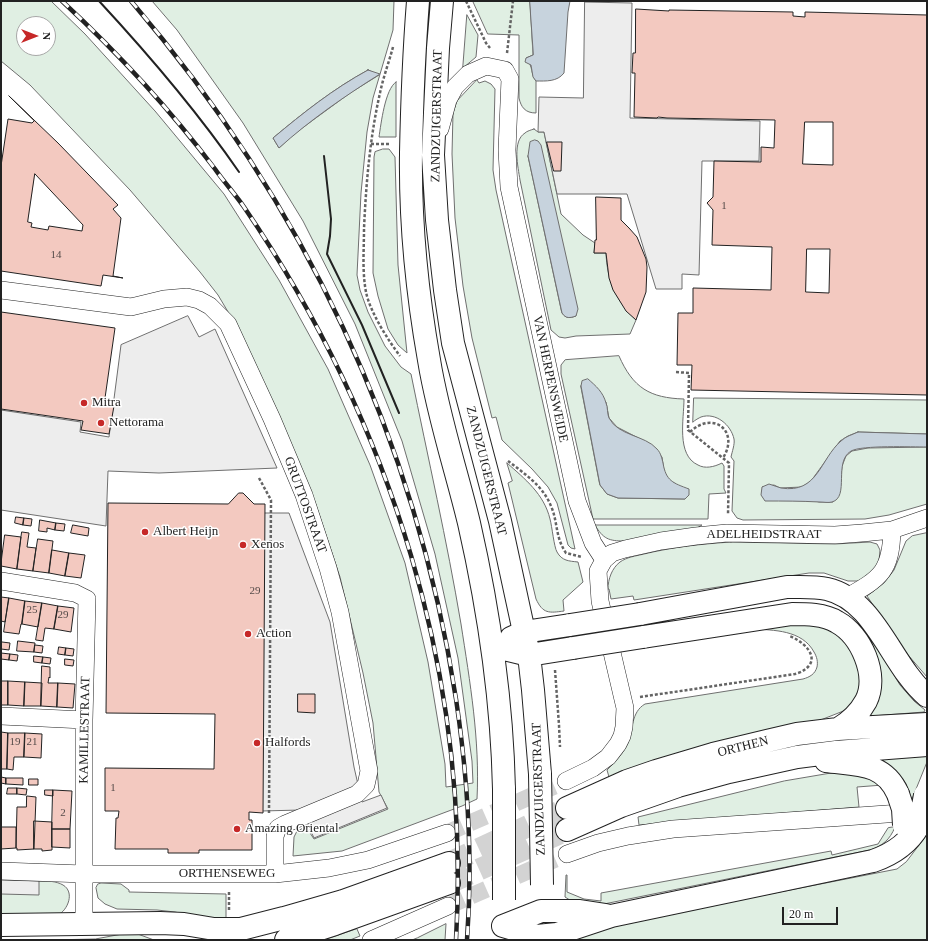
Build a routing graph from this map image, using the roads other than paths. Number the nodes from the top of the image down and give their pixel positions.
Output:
1 (418, 1) edge
2 (442, 1) edge
3 (433, 155) junction
4 (1, 290) edge
5 (927, 518) edge
6 (892, 530) junction
7 (604, 560) junction
8 (1, 581) edge
9 (847, 597) junction
10 (524, 632) junction
11 (492, 646) junction
12 (538, 654) junction
13 (927, 696) edge
14 (1, 716) edge
15 (84, 720) junction
16 (927, 724) edge
17 (838, 729) junction
18 (927, 745) edge
19 (797, 758) junction
20 (566, 781) tunnel mouth
21 (567, 808) tunnel mouth
22 (921, 808) edge
23 (567, 830) tunnel mouth
24 (447, 833) tunnel mouth
25 (567, 854) tunnel mouth
26 (1, 871) edge
27 (84, 874) junction
28 (275, 874) junction
29 (448, 906) tunnel mouth
30 (541, 911) junction
31 (611, 916) junction
32 (160, 923) junction
33 (46, 924) junction
34 (84, 924) junction
35 (1, 925) edge
36 (502, 933) edge
37 (536, 938) edge
38 (21, 940) edge
39 (178, 940) edge
40 (286, 940) edge
41 (371, 940) edge

1 - 11 main road, ZANDZUIGERSTRAAT
2 - 3 main road, ZANDZUIGERSTRAAT
3 - 7 street, VAN HERPENSWEIDE
3 - 10 main road, ZANDZUIGERSTRAAT
4 - 28 street, GRUTTOSTRAAT
5 - 6 street, ADELHEIDSTRAAT
6 - 7 street, ADELHEIDSTRAAT
6 - 9 street
7 - 20 street
8 - 15 street, KAMILLESTRAAT
9 - 10 main road, bridge
9 - 13 main road
10 - 11 main road
10 - 12 main road, ZANDZUIGERSTRAAT
11 - 12 main road
11 - 36 main road, ZANDZUIGERSTRAAT, bridge
12 - 17 main road, bridge
12 - 30 main road, ZANDZUIGERSTRAAT, bridge
14 - 15 street
15 - 27 street, KAMILLESTRAAT
16 - 17 main road, ORTHEN
17 - 21 main road, ORTHEN
18 - 19 main road, ORTHEN
19 - 22 main road, bridge
19 - 23 main road, ORTHEN
22 - 25 street
22 - 31 main road
24 - 28 street, ORTHENSEWEG
26 - 27 street, ORTHENSEWEG
27 - 28 street, ORTHENSEWEG
27 - 34 street, KAMILLESTRAAT
29 - 41 street
30 - 31 main road
30 - 36 main road
30 - 37 main road, ZANDZUIGERSTRAAT
31 - 37 main road
32 - 34 main road
32 - 39 main road
32 - 40 main road
33 - 34 main road
33 - 35 main road
33 - 38 main road
36 - 37 main road

